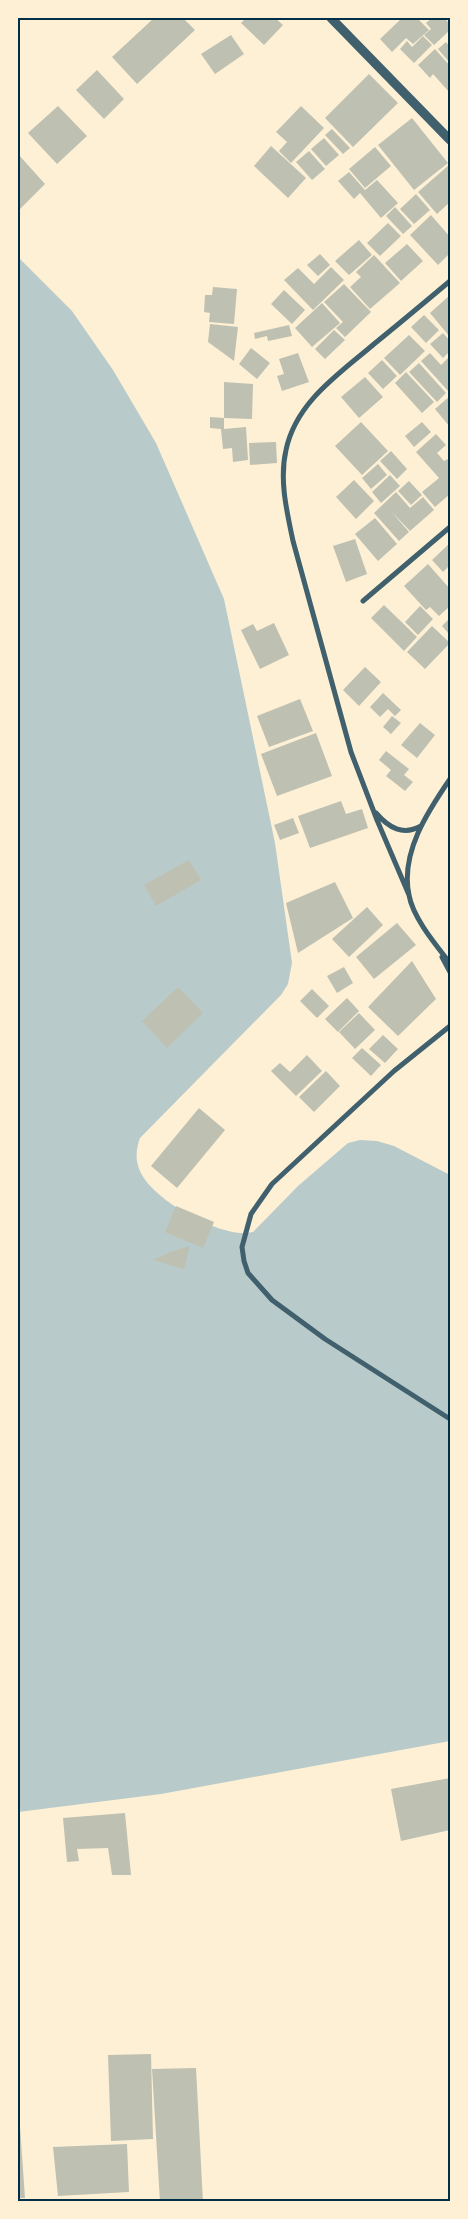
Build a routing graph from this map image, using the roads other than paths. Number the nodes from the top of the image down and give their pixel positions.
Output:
1 (331, 18) edge
2 (450, 140) edge
3 (450, 281) edge
4 (450, 527) edge
5 (363, 601) dead end
6 (450, 778) edge
7 (371, 807) junction
8 (421, 826) junction
9 (409, 895) junction
10 (431, 938) junction
11 (450, 963) edge
12 (450, 972) edge
13 (450, 1022) edge
14 (448, 1028) edge
15 (450, 1419) edge

1 - 2 street
3 - 7 street
4 - 5 street
6 - 8 street
7 - 8 street
7 - 9 street
8 - 9 street
9 - 10 street
10 - 11 street
10 - 12 street
13 - 14 street
14 - 15 street

